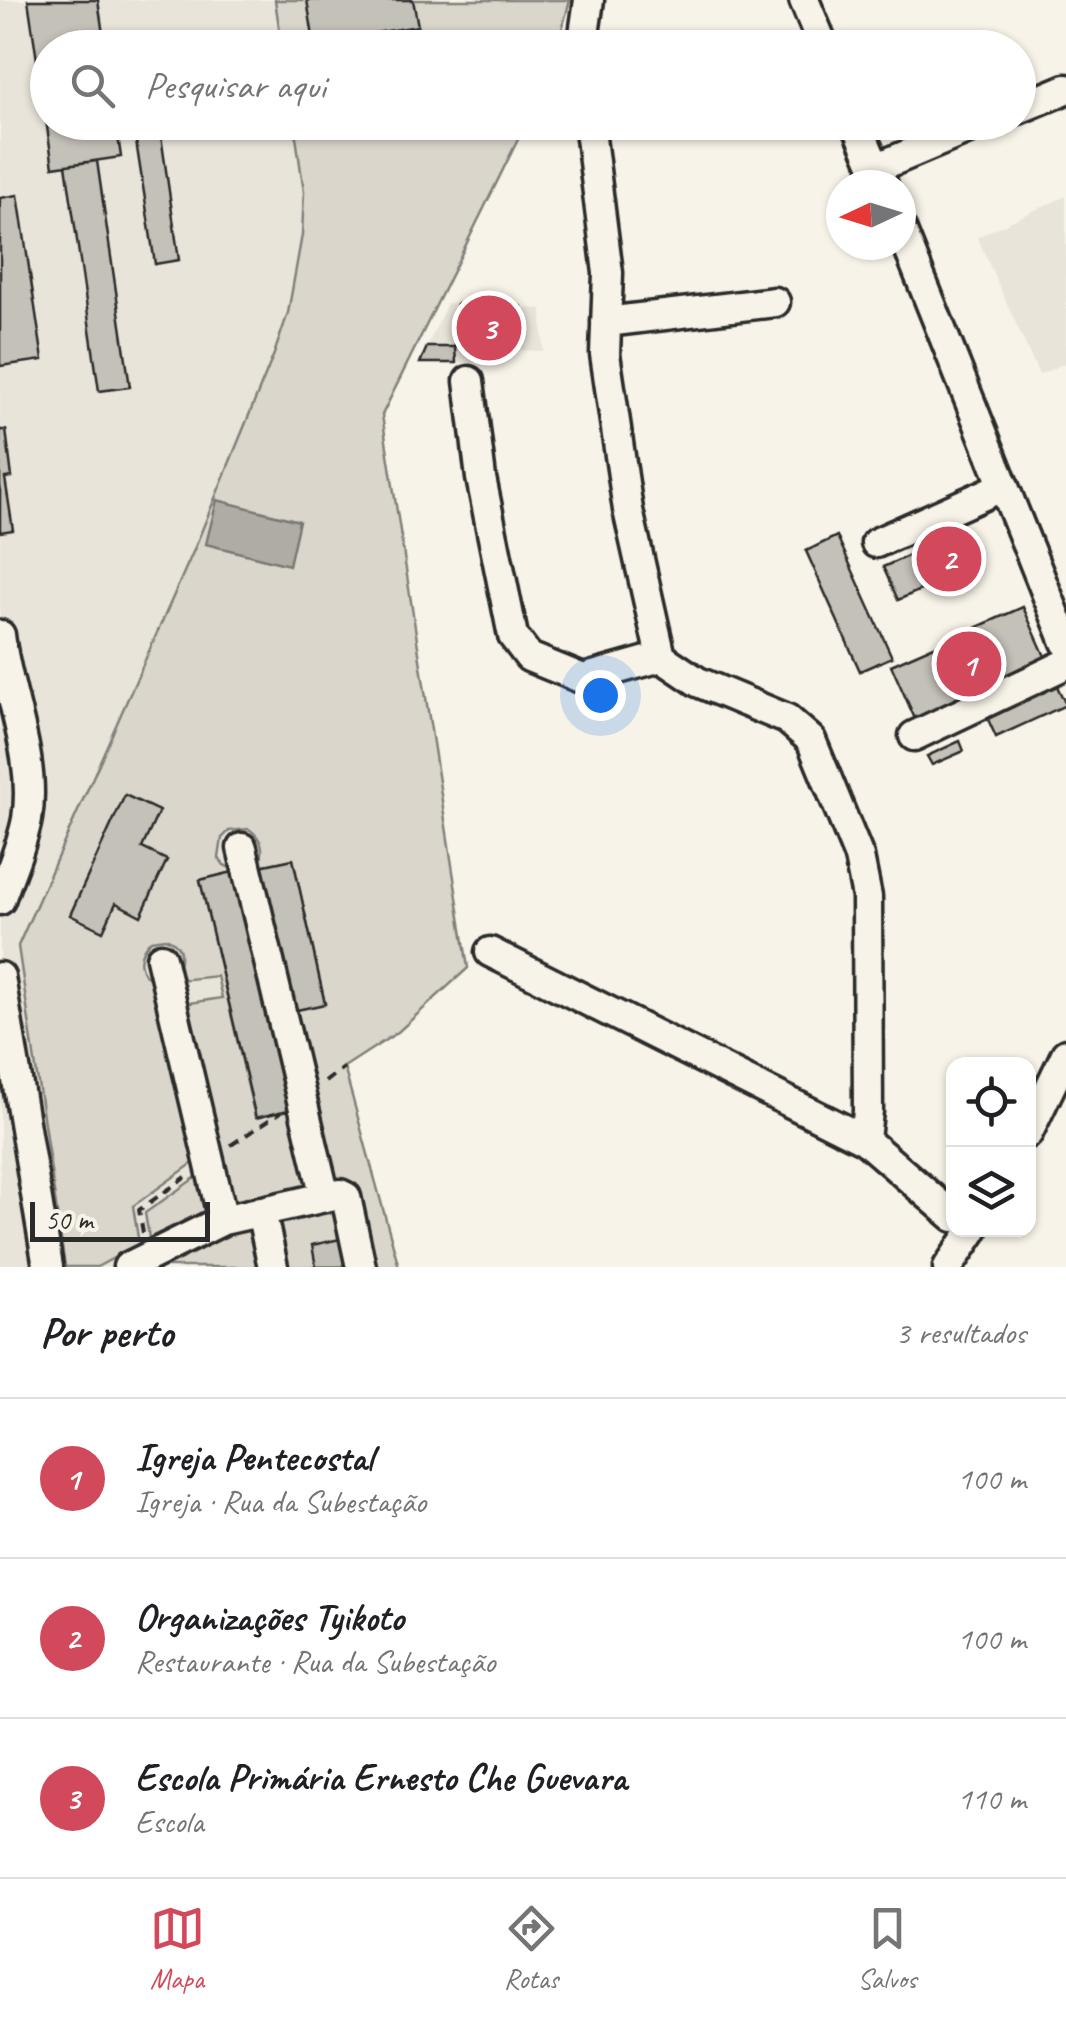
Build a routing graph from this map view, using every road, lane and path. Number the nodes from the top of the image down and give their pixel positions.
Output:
1 (589, 0) edge
2 (804, 0) edge
3 (585, 30) edge
4 (816, 30) edge
5 (1066, 89) edge
6 (1036, 102) edge
7 (591, 140) edge
8 (864, 140) edge
9 (951, 140) edge
10 (876, 170) edge
11 (893, 170) edge
12 (913, 260) edge
13 (774, 302) dead end
14 (606, 322) junction
15 (469, 380) dead end
16 (1004, 486) junction
17 (876, 543) dead end
18 (0, 634) edge
19 (1066, 642) edge
20 (661, 657) junction
21 (1066, 664) edge
22 (914, 736) dead end
23 (242, 848) dead end
24 (0, 900) edge
25 (490, 952) dead end
26 (161, 958) dead end
27 (0, 977) edge
28 (1066, 1056) edge
29 (1036, 1117) edge
30 (865, 1140) junction
31 (325, 1197) junction
32 (946, 1210) edge
33 (261, 1211) junction
34 (223, 1220) junction
35 (962, 1237) edge
36 (132, 1266) edge
37 (48, 1267) edge
38 (272, 1267) edge
39 (361, 1267) edge
40 (948, 1267) edge

1 - 3 street
2 - 4 street
5 - 6 street
7 - 14 street
8 - 10 street
9 - 11 street
12 - 16 street
13 - 14 street
14 - 20 street
15 - 20 street
16 - 17 street
16 - 19 street
18 - 24 street
20 - 30 street
21 - 22 street
23 - 31 street
25 - 30 street
26 - 34 street
27 - 37 street
28 - 29 street
30 - 32 street
31 - 33 street
31 - 39 street
33 - 34 street
33 - 38 street
34 - 36 street
35 - 40 street

